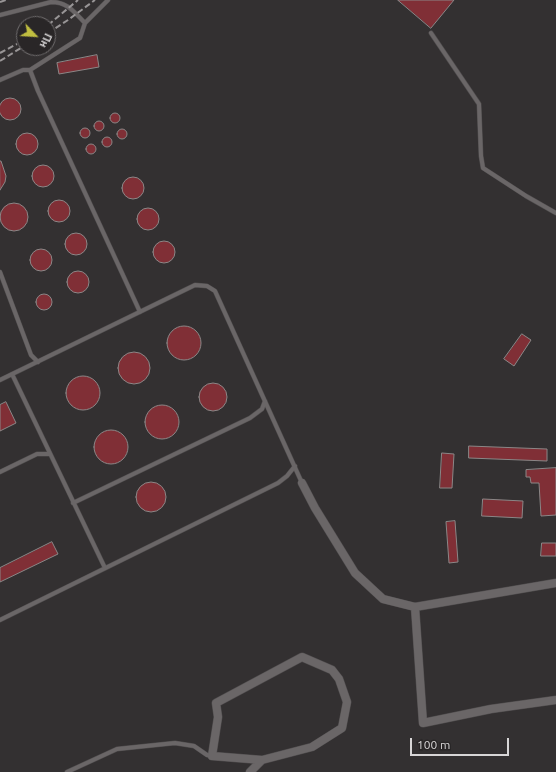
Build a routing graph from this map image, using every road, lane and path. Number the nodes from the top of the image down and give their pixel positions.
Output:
1 (108, 0) edge
2 (0, 15) edge
3 (85, 23) junction
4 (431, 33) dead end
5 (30, 70) junction
6 (0, 80) edge
7 (556, 213) edge
8 (0, 272) edge
9 (140, 312) junction
10 (38, 362) junction
11 (12, 374) junction
12 (0, 380) edge
13 (265, 401) junction
14 (50, 454) junction
15 (295, 466) junction
16 (0, 472) edge
17 (302, 483) joint
18 (73, 503) junction
19 (104, 568) junction
20 (556, 583) edge
21 (416, 607) junction
22 (0, 620) edge
23 (556, 700) edge
24 (212, 756) junction
25 (262, 760) junction
26 (67, 772) edge
27 (250, 772) edge

1 - 3 lane
2 - 3 lane
3 - 5 lane
4 - 7 lane
5 - 6 lane
5 - 9 lane
8 - 10 lane
9 - 10 lane
9 - 13 lane
10 - 11 lane
11 - 12 lane
11 - 14 lane
13 - 15 lane
13 - 18 lane
14 - 16 lane
14 - 18 lane
15 - 17 lane
15 - 19 lane
17 - 21 street
18 - 19 lane
19 - 22 lane
20 - 21 street
21 - 23 street
24 - 25 street
24 - 25 street
24 - 26 lane
25 - 27 street

